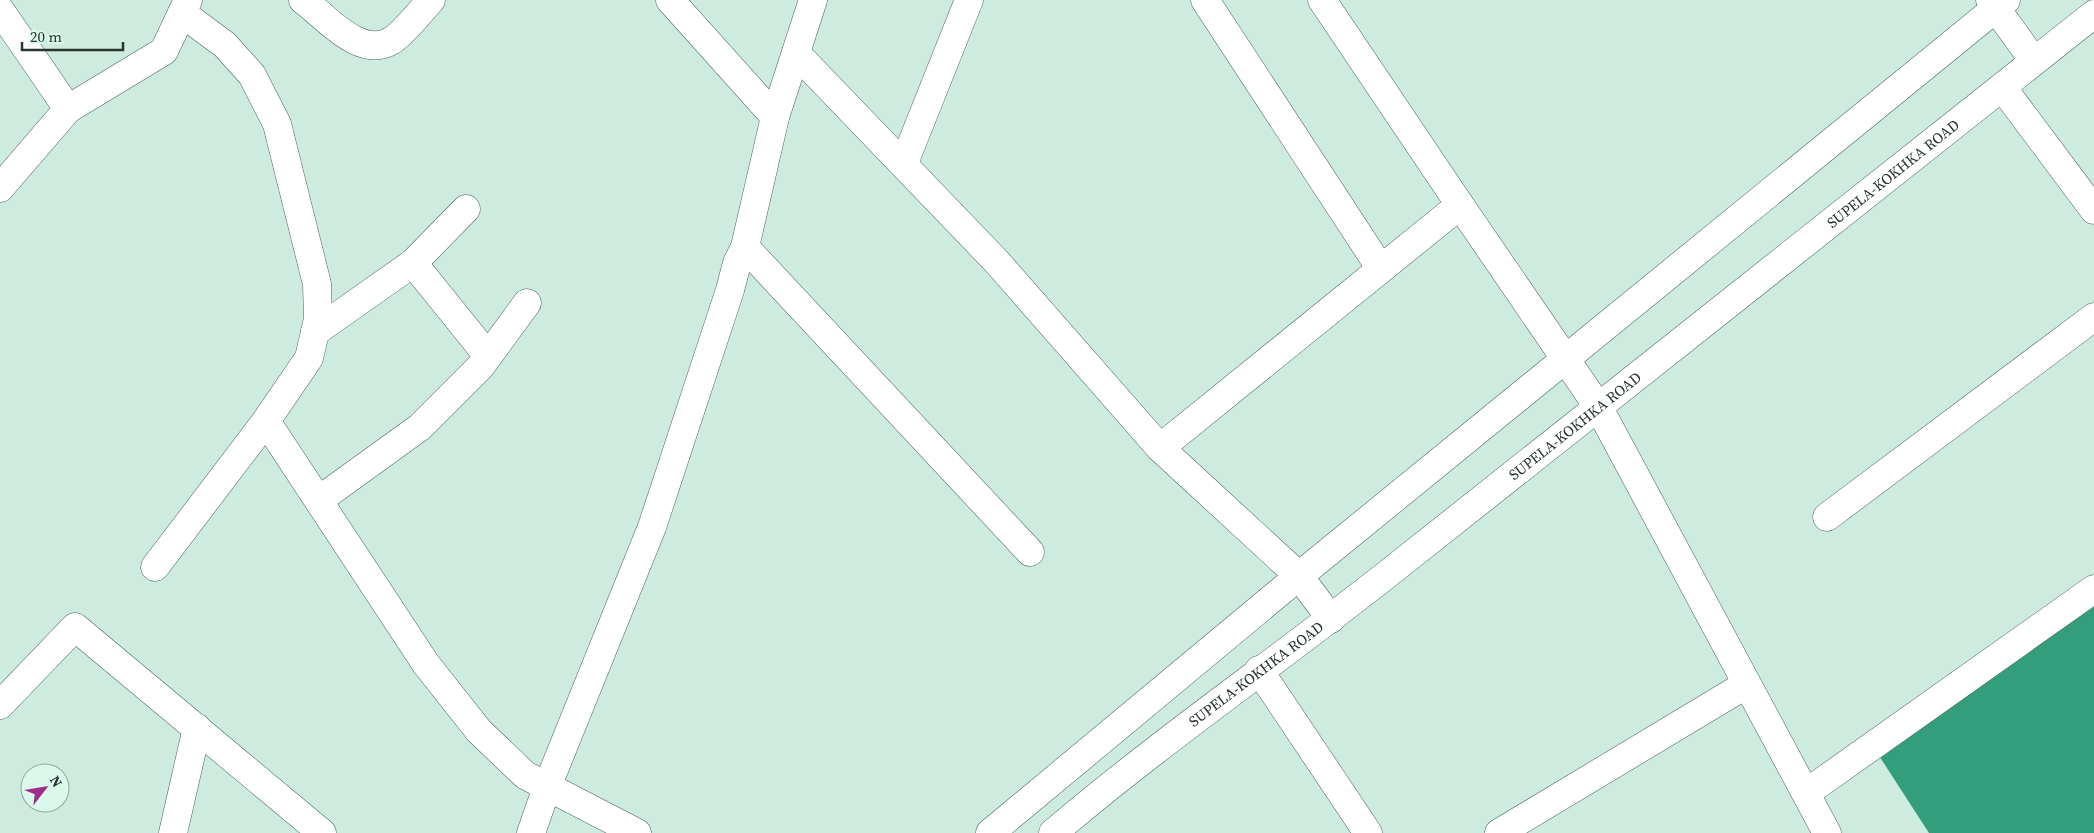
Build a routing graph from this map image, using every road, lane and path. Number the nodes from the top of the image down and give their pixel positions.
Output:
1 (303, 0) edge
2 (431, 0) edge
3 (670, 0) edge
4 (813, 0) edge
5 (969, 0) edge
6 (1205, 0) edge
7 (1322, 0) edge
8 (1997, 3) edge
9 (186, 5) edge
10 (0, 10) edge
11 (2094, 14) edge
12 (796, 53) junction
13 (2034, 61) junction
14 (2002, 87) junction
15 (68, 110) junction
16 (776, 117) junction
17 (904, 163) junction
18 (0, 188) edge
19 (1460, 205) junction
20 (466, 209) dead end
21 (2094, 210) edge
22 (741, 255) junction
23 (413, 263) junction
24 (1381, 269) junction
25 (527, 303) dead end
26 (2094, 317) edge
27 (315, 332) junction
28 (488, 356) junction
29 (1566, 360) junction
30 (1600, 408) junction
31 (266, 421) junction
32 (1160, 448) junction
33 (318, 500) junction
34 (1828, 517) dead end
35 (1030, 552) dead end
36 (155, 567) dead end
37 (1300, 576) junction
38 (2094, 589) edge
39 (1331, 619) junction
40 (1259, 670) junction
41 (1747, 684) junction
42 (0, 704) edge
43 (197, 728) junction
44 (547, 787) junction
45 (1806, 793) junction
46 (1060, 831) edge
47 (173, 833) edge
48 (322, 833) edge
49 (531, 833) edge
50 (637, 833) edge
51 (990, 833) edge
52 (1368, 833) edge
53 (1499, 833) edge
54 (1827, 833) edge

1 - 2 street
3 - 16 street
4 - 12 street
5 - 17 street
6 - 24 street
7 - 19 street
8 - 13 street
8 - 29 street
9 - 15 street
9 - 27 street
10 - 15 street
11 - 13 street, SUPELA-KOKHKA ROAD
12 - 16 street
12 - 17 street
13 - 14 street, SUPELA-KOKHKA ROAD
14 - 21 street
14 - 30 street, SUPELA-KOKHKA ROAD
15 - 18 street
16 - 22 street
17 - 32 street
19 - 24 street
19 - 29 street
20 - 23 street
22 - 35 street
22 - 44 street
23 - 27 street
23 - 28 street
24 - 32 street
25 - 28 street
26 - 34 street
27 - 31 street
28 - 33 street
29 - 30 street
29 - 37 street
30 - 39 street, SUPELA-KOKHKA ROAD
30 - 41 street
31 - 33 street
31 - 36 street
32 - 37 street
33 - 44 street
37 - 39 street
37 - 51 street
38 - 45 street
39 - 40 street, SUPELA-KOKHKA ROAD
40 - 46 street, SUPELA-KOKHKA ROAD
40 - 52 street
41 - 45 street
41 - 53 street
42 - 43 street
43 - 47 street
43 - 48 street
44 - 49 street
44 - 50 street
45 - 54 street

